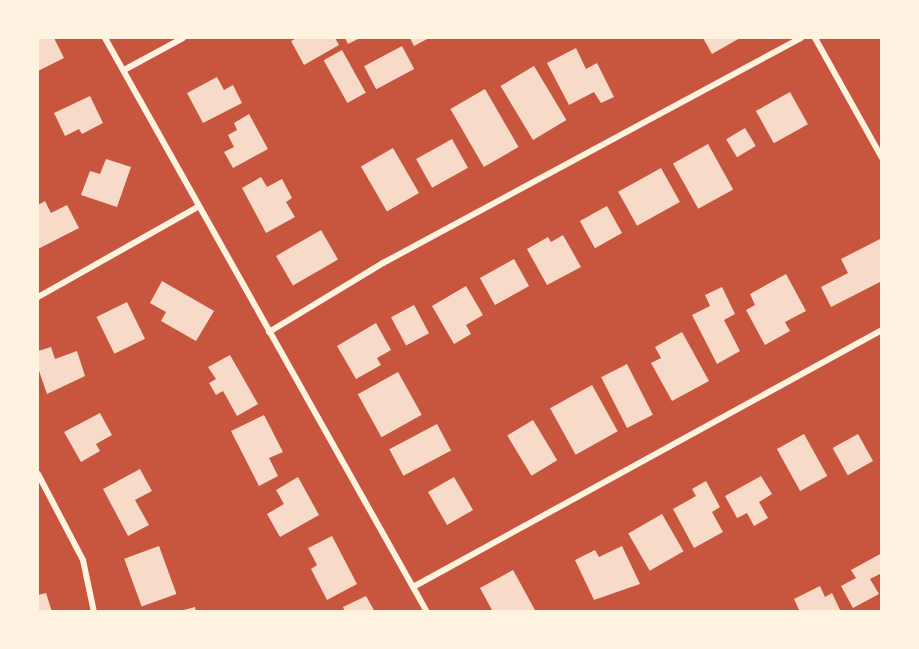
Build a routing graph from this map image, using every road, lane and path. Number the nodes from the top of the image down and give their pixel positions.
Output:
1 (105, 38) edge
2 (183, 38) edge
3 (801, 38) edge
4 (815, 38) edge
5 (124, 70) junction
6 (882, 158) edge
7 (198, 207) junction
8 (38, 297) edge
9 (882, 330) edge
10 (269, 332) junction
11 (38, 474) edge
12 (413, 587) junction
13 (94, 612) edge
14 (427, 612) edge

1 - 5 street
2 - 5 street
3 - 10 street
4 - 6 street
5 - 7 street
7 - 8 street
7 - 10 street
9 - 12 street
10 - 12 street
11 - 13 street
12 - 14 street

